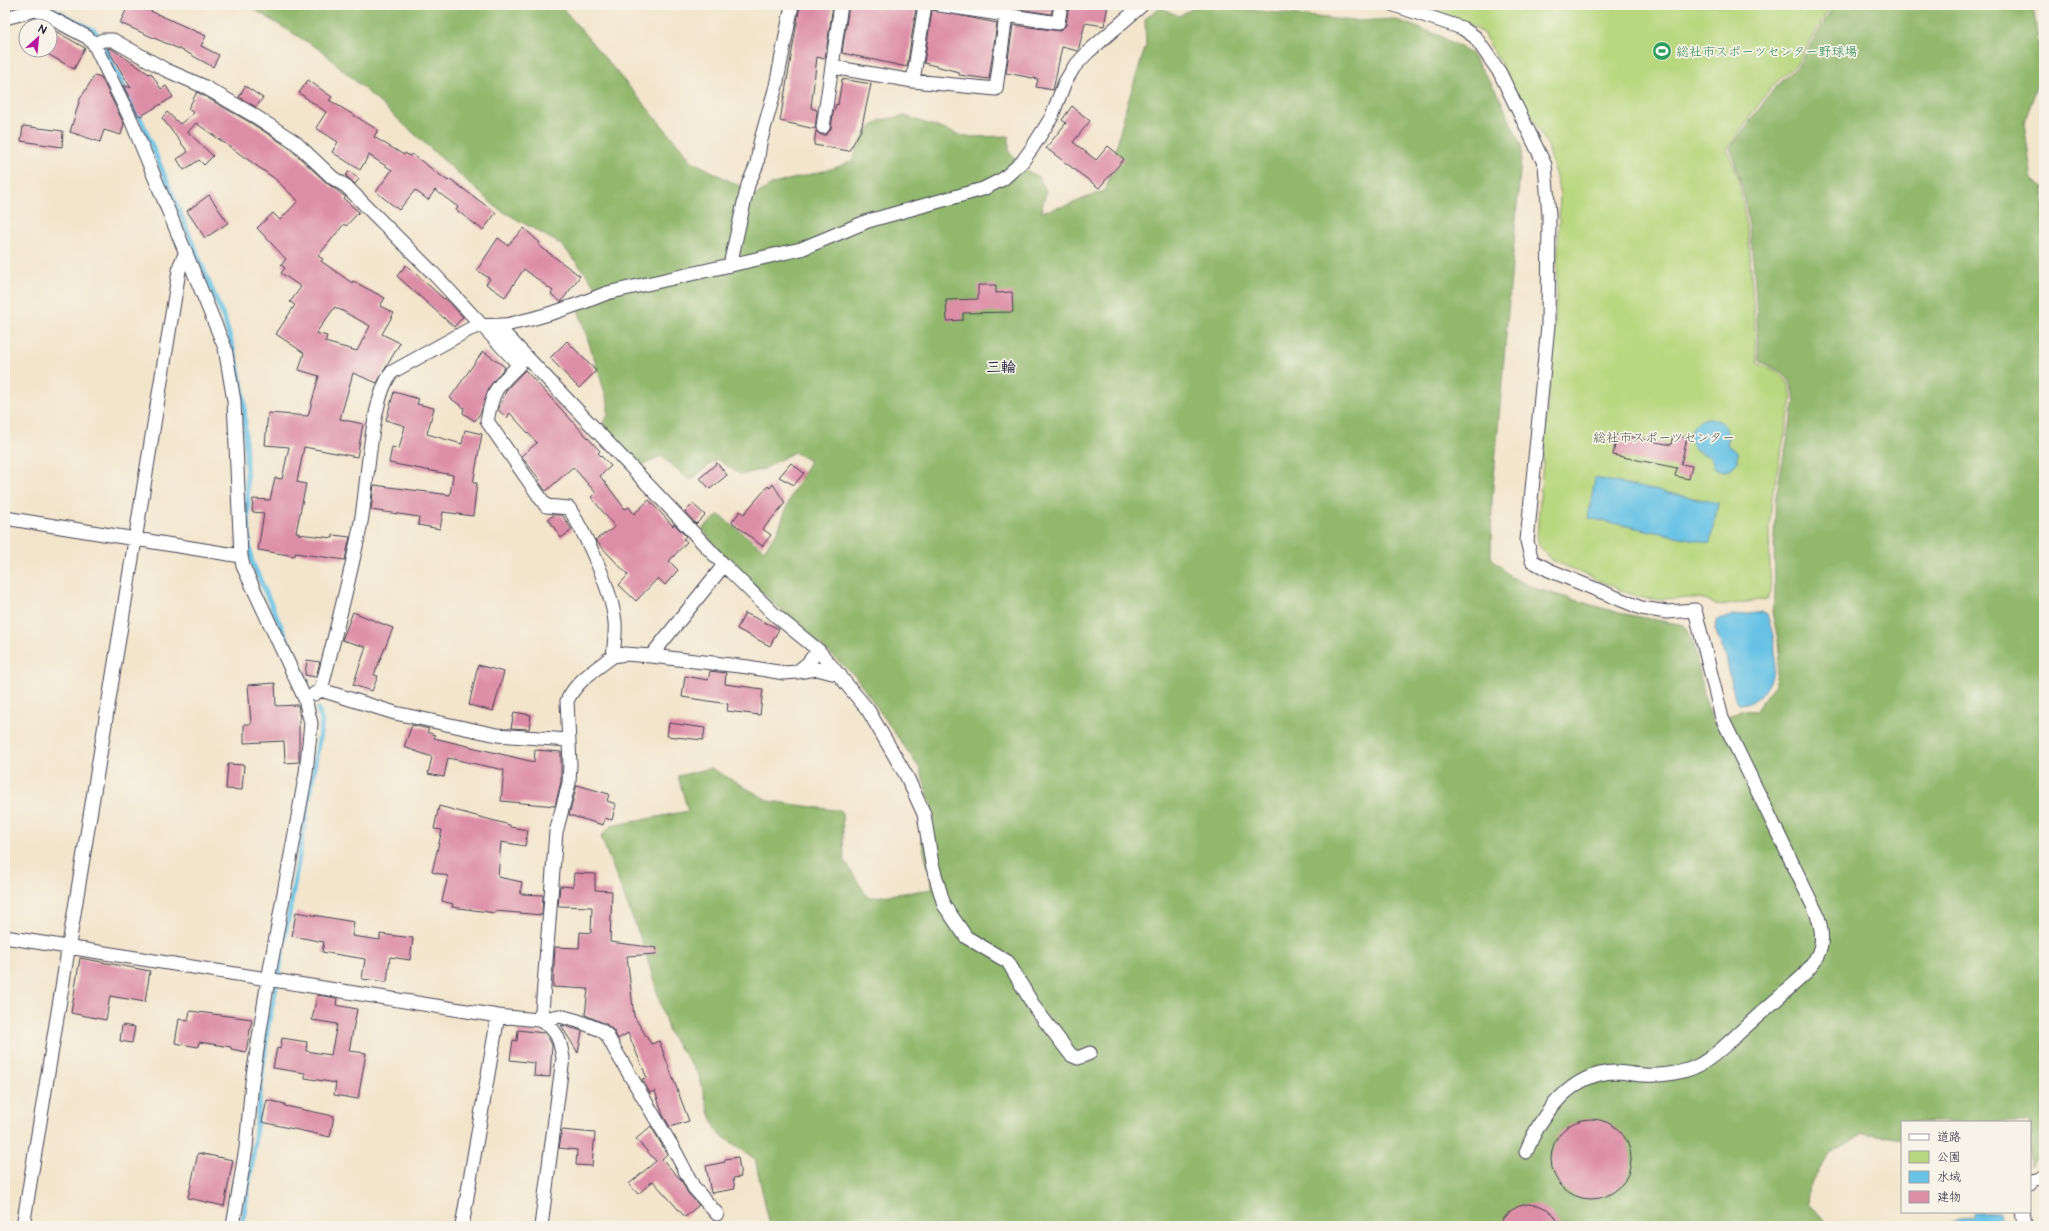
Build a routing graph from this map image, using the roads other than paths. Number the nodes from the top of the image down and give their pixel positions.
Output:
1 (792, 5) edge
2 (841, 5) edge
3 (925, 5) edge
4 (940, 5) edge
5 (1061, 5) edge
6 (1142, 5) edge
7 (1394, 5) edge
8 (34, 7) edge
9 (976, 8) edge
10 (1006, 15) junction
11 (5, 18) edge
12 (98, 42) junction
13 (832, 67) junction
14 (913, 81) junction
15 (823, 127) dead end
16 (186, 252) junction
17 (730, 265) junction
18 (482, 324) junction
19 (5, 518) edge
20 (135, 539) junction
21 (241, 556) junction
22 (724, 565) junction
23 (818, 650) junction
24 (613, 656) junction
25 (651, 656) junction
26 (797, 672) junction
27 (840, 675) junction
28 (321, 690) junction
29 (305, 699) junction
30 (569, 740) junction
31 (5, 937) edge
32 (68, 948) junction
33 (274, 981) junction
34 (498, 1016) junction
35 (538, 1020) junction
36 (1090, 1053) dead end
37 (1526, 1152) dead end
38 (2044, 1178) edge
39 (2031, 1182) edge
40 (2023, 1213) edge
41 (717, 1214) dead end
42 (23, 1226) edge
43 (233, 1226) edge
44 (462, 1226) edge
45 (541, 1226) edge
46 (2025, 1226) edge

1 - 17 street
2 - 13 street
3 - 14 street
4 - 9 street
5 - 10 street
6 - 17 street
7 - 37 street
8 - 11 street
8 - 12 street
9 - 10 street
10 - 14 street
12 - 16 street
12 - 18 street
13 - 14 street
13 - 15 street
16 - 20 street
16 - 21 street
17 - 18 street
18 - 22 street
18 - 24 street
18 - 28 street
19 - 20 street
20 - 21 street
20 - 32 street
21 - 29 street
22 - 23 street
22 - 25 street
23 - 26 street
23 - 27 street
24 - 25 street
24 - 30 street
25 - 26 street
26 - 27 street
27 - 36 street
28 - 29 street
28 - 30 street
29 - 33 street
30 - 35 street
31 - 32 street
32 - 33 street
32 - 42 street
33 - 34 street
33 - 43 street
34 - 35 street
34 - 44 street
35 - 41 street
35 - 45 street
38 - 39 street
40 - 46 street

